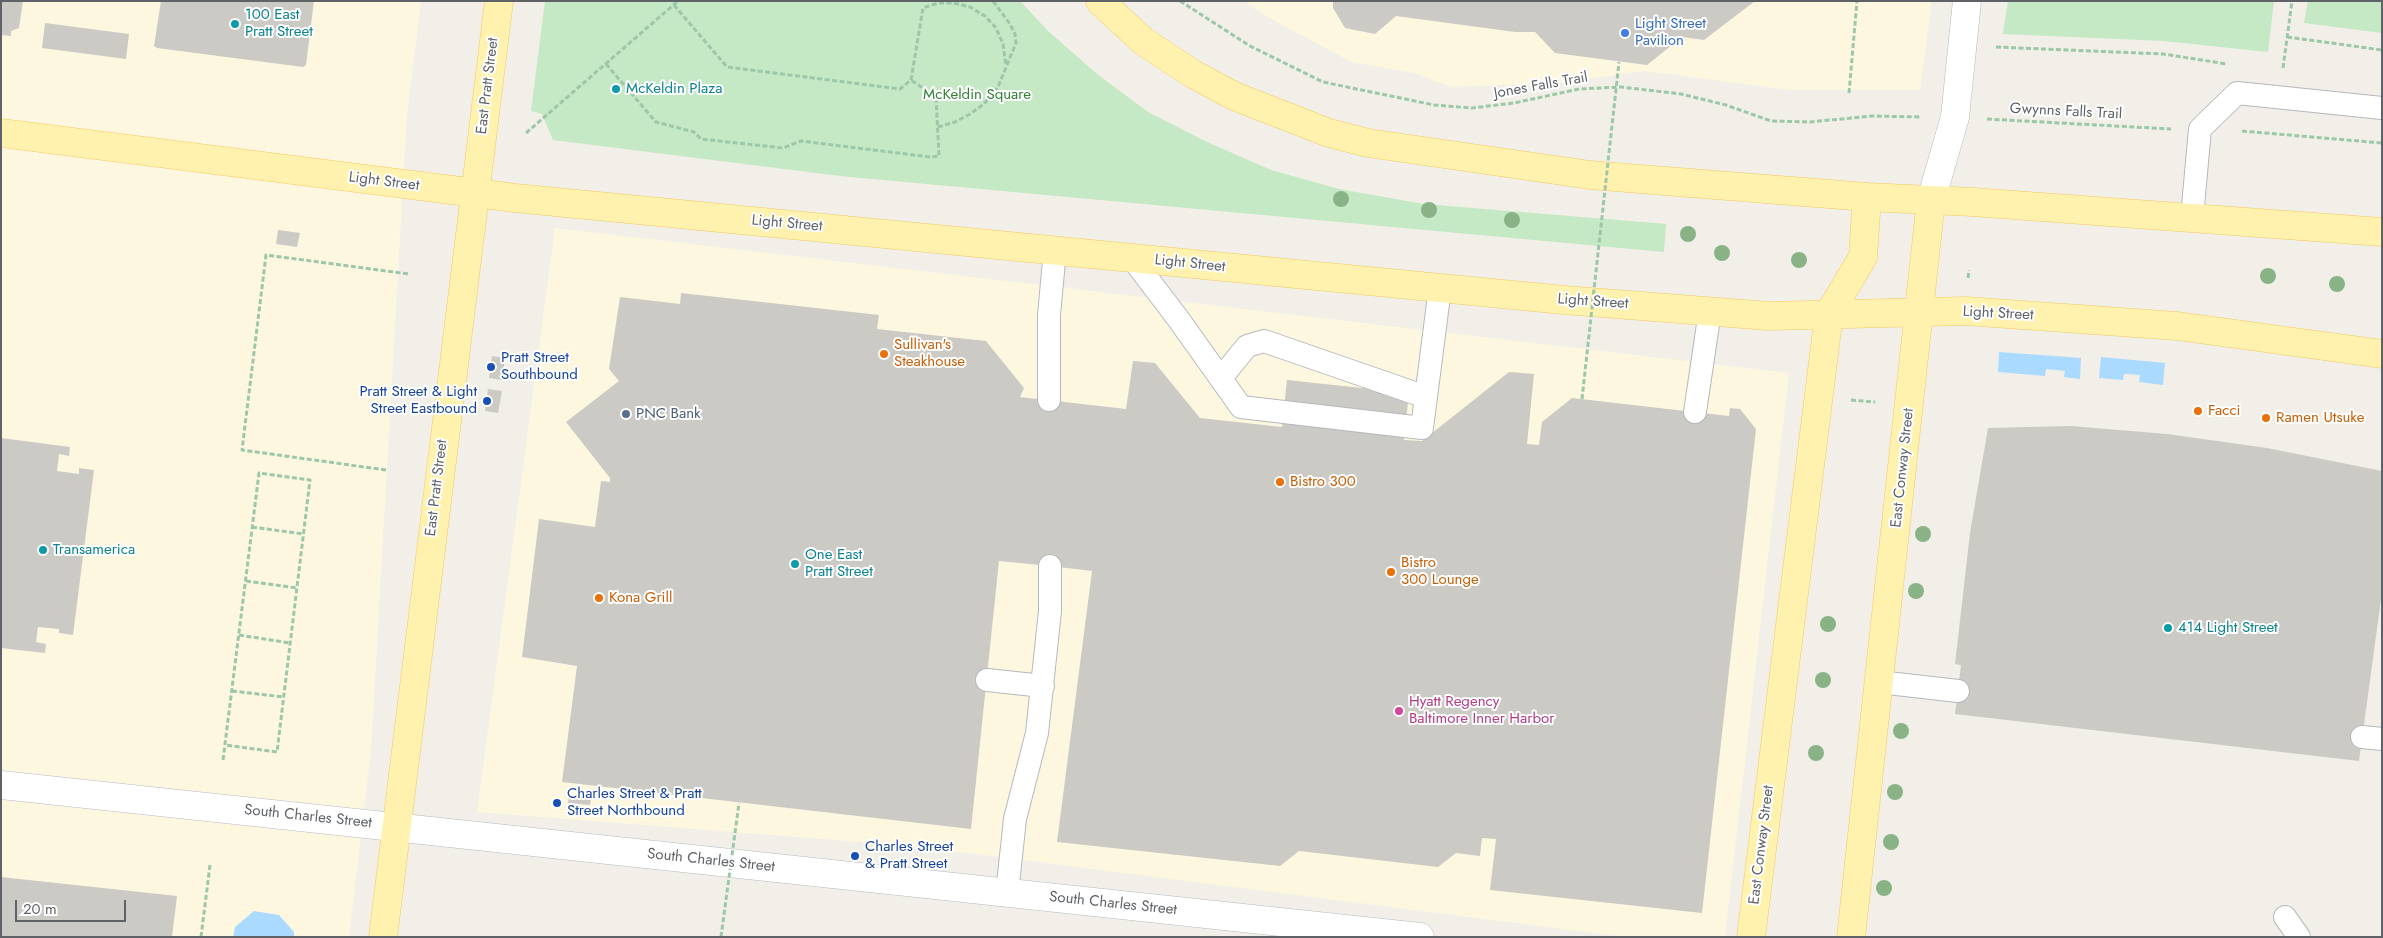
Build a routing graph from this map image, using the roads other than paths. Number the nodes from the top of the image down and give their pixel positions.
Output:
1 (499, 1) edge
2 (1100, 1) edge
3 (1967, 1) edge
4 (2382, 108) edge
5 (1, 133) edge
6 (474, 193) junction
7 (1867, 197) junction
8 (1932, 200) junction
9 (2192, 217) junction
10 (2382, 232) edge
11 (1055, 250) junction
12 (1132, 258) junction
13 (1440, 288) junction
14 (1710, 311) junction
15 (1920, 312) junction
16 (1828, 314) junction
17 (2382, 354) edge
18 (1221, 378) junction
19 (1426, 397) junction
20 (1049, 400) dead end
21 (1695, 412) dead end
22 (1050, 566) dead end
23 (987, 680) dead end
24 (1879, 682) junction
25 (1043, 686) junction
26 (1958, 691) dead end
27 (1, 785) edge
28 (396, 827) junction
29 (1007, 892) junction
30 (2285, 917) dead end
31 (1290, 930) edge
32 (383, 937) edge
33 (1420, 937) edge
34 (1751, 937) edge
35 (1851, 937) edge
36 (2299, 937) edge

1 - 6 main road, East Pratt Street
2 - 7 main road
3 - 8 main road, East Conway Street
4 - 9 lane
5 - 6 main road, Light Street
6 - 11 main road, Light Street
6 - 28 main road, East Pratt Street
7 - 8 main road
7 - 16 main road, East Conway Street
8 - 9 main road
8 - 15 main road, East Conway Street
9 - 10 main road
11 - 12 main road, Light Street
11 - 20 lane
12 - 13 main road, Light Street
12 - 18 lane
13 - 14 main road, Light Street
13 - 19 lane
14 - 16 main road, Light Street
14 - 21 lane
15 - 16 main road, Light Street
15 - 17 main road, Light Street
15 - 24 main road, East Conway Street
16 - 34 main road, East Conway Street
18 - 19 lane
18 - 19 lane
22 - 25 lane
23 - 25 lane
24 - 26 lane
24 - 35 main road, East Conway Street
25 - 29 lane
27 - 28 main road, South Charles Street
28 - 29 main road, South Charles Street
28 - 32 main road, East Pratt Street
29 - 31 main road, South Charles Street
30 - 36 lane
31 - 33 main road, South Charles Street

